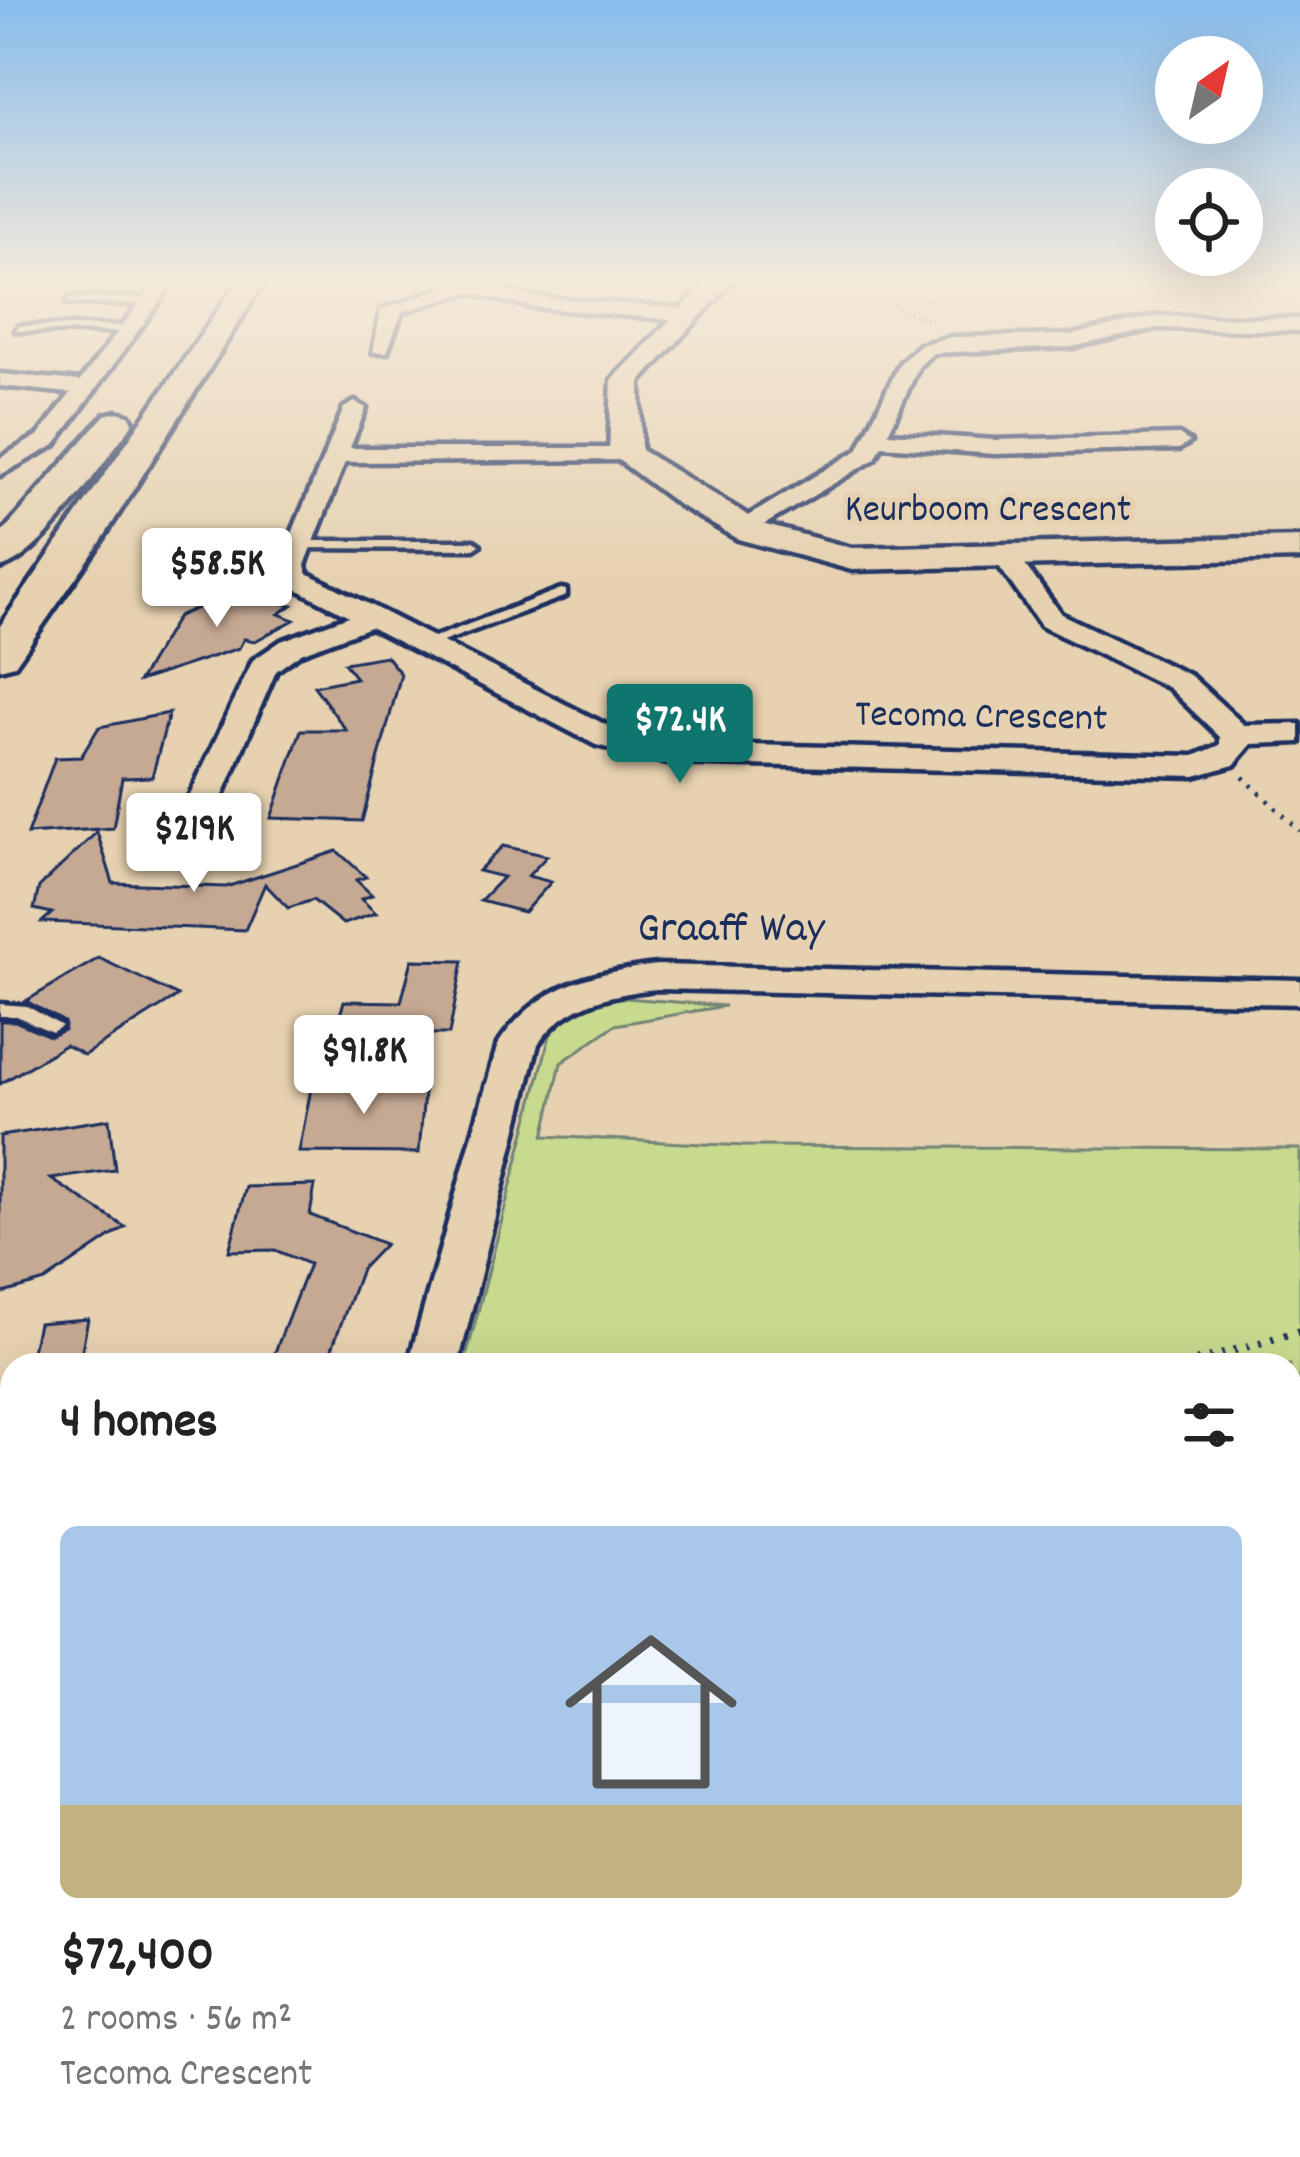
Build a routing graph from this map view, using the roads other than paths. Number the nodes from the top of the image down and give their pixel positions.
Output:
1 (38, 384) edge
2 (86, 384) edge
3 (144, 384) edge
4 (185, 384) edge
5 (626, 384) edge
6 (903, 384) edge
7 (83, 388) junction
8 (355, 408) dead end
9 (876, 440) junction
10 (1179, 442) dead end
11 (625, 453) junction
12 (337, 455) junction
13 (0, 468) edge
14 (738, 530) junction
15 (300, 545) junction
16 (474, 545) dead end
17 (1300, 548) edge
18 (0, 556) edge
19 (1007, 559) junction
20 (561, 593) dead end
21 (367, 619) junction
22 (421, 645) junction
23 (0, 656) edge
24 (1300, 733) edge
25 (1230, 747) junction
26 (194, 824) dead end
27 (1300, 992) edge
28 (0, 1010) edge
29 (52, 1026) dead end
30 (436, 1353) edge

1 - 7 street
2 - 7 street
3 - 18 main road
4 - 23 main road
5 - 11 street
6 - 9 street
7 - 13 street
8 - 12 street
9 - 10 street
9 - 14 street
11 - 12 street
11 - 14 street, Keurboom Crescent
12 - 15 street
14 - 19 street, Keurboom Crescent
15 - 16 lane
15 - 21 street, Tecoma Crescent
17 - 19 street, Keurboom Crescent
19 - 25 street, Tecoma Crescent
20 - 22 lane
21 - 22 street, Tecoma Crescent
21 - 26 street
22 - 25 street, Tecoma Crescent
24 - 25 street
27 - 30 street, Graaff Way
28 - 29 lane

